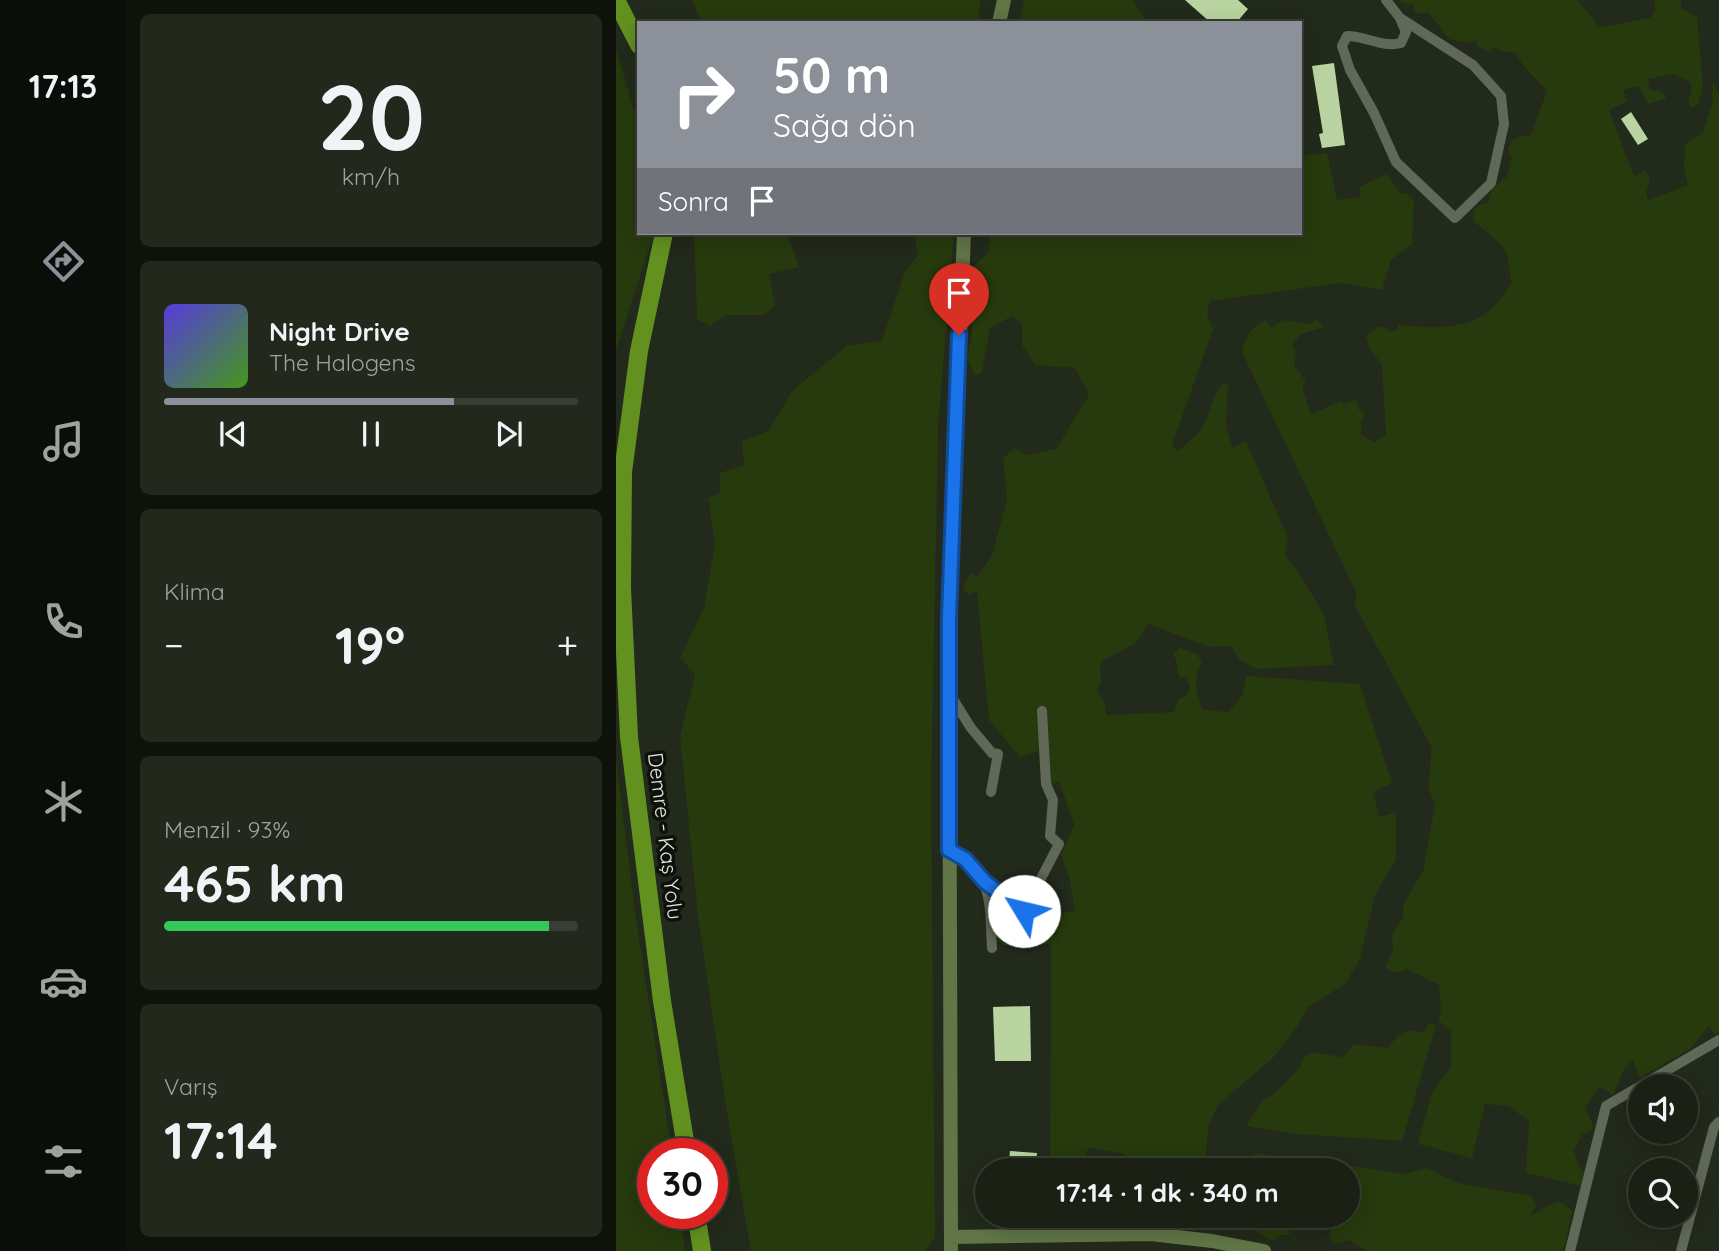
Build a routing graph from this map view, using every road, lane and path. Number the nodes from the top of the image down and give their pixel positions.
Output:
1 (616, 0) edge
2 (1004, 0) edge
3 (1386, 0) edge
4 (1400, 18) junction
5 (999, 21) edge
6 (637, 41) edge
7 (664, 235) edge
8 (964, 235) edge
9 (949, 693) junction
10 (1042, 711) dead end
11 (991, 792) dead end
12 (949, 850) junction
13 (985, 882) junction
14 (992, 948) dead end
15 (1719, 1040) edge
16 (1719, 1122) edge
17 (685, 1138) edge
18 (699, 1229) edge
19 (951, 1244) edge
20 (702, 1251) edge
21 (1264, 1251) edge
22 (1570, 1251) edge
23 (1681, 1251) edge

1 - 6 highway
2 - 5 main road
3 - 4 street
4 - 4 street
7 - 17 highway, Demre - Kaş Yolu
8 - 9 main road
9 - 11 street
9 - 12 main road
10 - 13 street
12 - 13 street
12 - 19 main road
13 - 14 street
15 - 22 street
16 - 23 street
18 - 20 highway
19 - 21 main road

